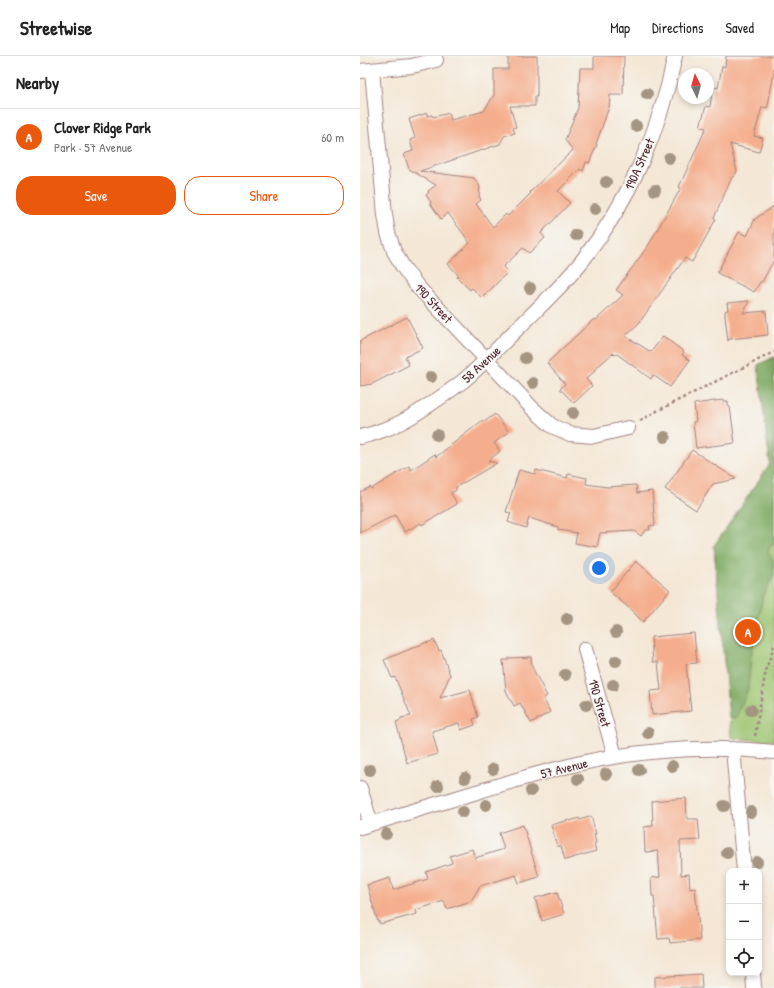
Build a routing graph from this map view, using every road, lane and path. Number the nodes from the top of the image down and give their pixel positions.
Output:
1 (675, 56) edge
2 (436, 60) dead end
3 (366, 70) edge
4 (582, 261) joint
5 (774, 352) edge
6 (487, 360) junction
7 (628, 428) joint
8 (360, 437) edge
9 (774, 646) edge
10 (585, 649) dead end
11 (754, 736) dead end
12 (733, 749) junction
13 (774, 752) edge
14 (615, 756) junction
15 (360, 788) edge
16 (366, 826) edge
17 (744, 868) edge
18 (753, 976) edge
19 (754, 988) edge

1 - 4 street, 190A Street
2 - 3 street
3 - 6 street, 190 Street
4 - 6 street, 58 Avenue
5 - 7 path
6 - 7 street, 190 Street
6 - 8 street, 58 Avenue
9 - 11 path
10 - 14 street, 190 Street
12 - 13 street, 57 Avenue
12 - 14 street, 57 Avenue
12 - 17 street
14 - 16 street, 57 Avenue
15 - 16 street
18 - 19 street

